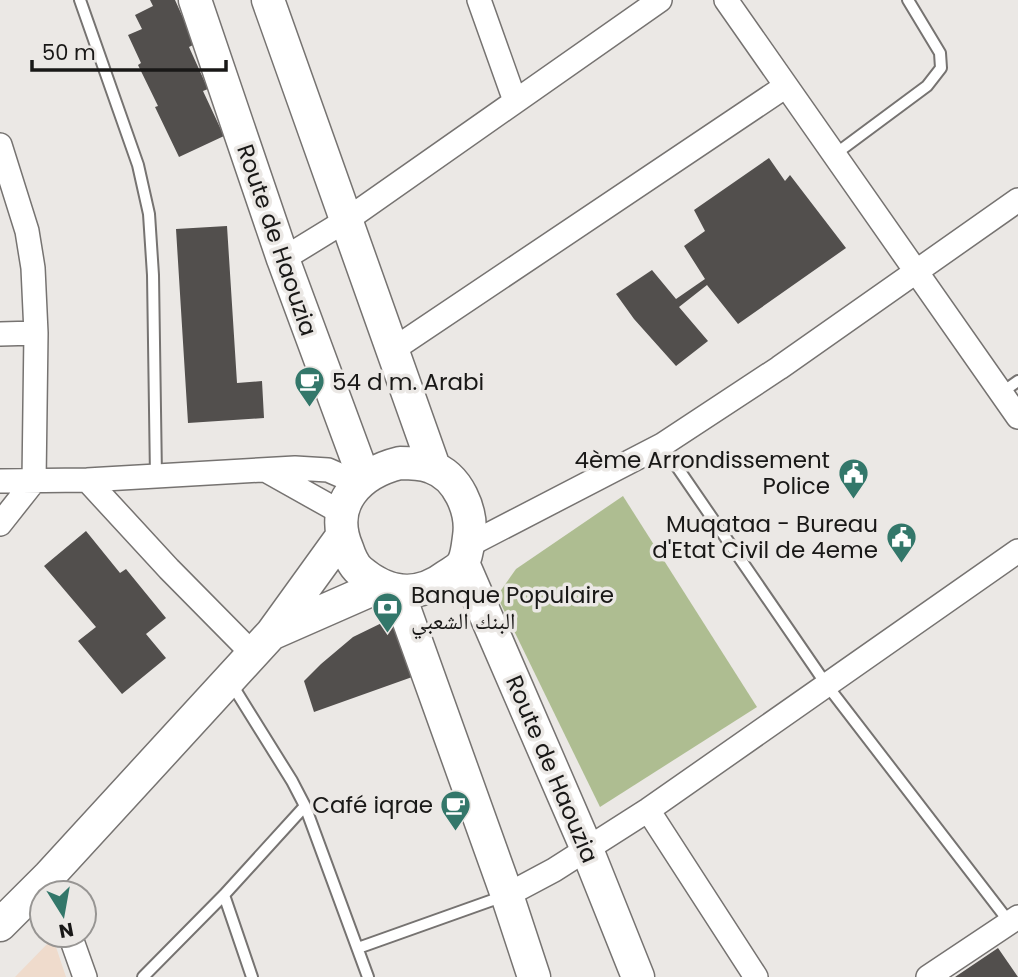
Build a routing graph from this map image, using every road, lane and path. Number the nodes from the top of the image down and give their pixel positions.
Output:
1 (80, 0) edge
2 (195, 0) edge
3 (268, 0) edge
4 (480, 0) edge
5 (660, 0) edge
6 (726, 0) edge
7 (908, 0) edge
8 (786, 86) junction
9 (515, 101) junction
10 (0, 145) edge
11 (834, 155) junction
12 (1018, 200) edge
13 (345, 221) junction
14 (283, 259) junction
15 (916, 272) junction
16 (36, 333) junction
17 (0, 334) edge
18 (391, 351) junction
19 (1010, 387) edge
20 (1018, 417) edge
21 (662, 445) junction
22 (434, 467) junction
23 (267, 471) junction
24 (156, 477) junction
25 (86, 480) junction
26 (361, 480) junction
27 (0, 481) edge
28 (34, 481) junction
29 (0, 524) edge
30 (342, 524) junction
31 (1018, 551) edge
32 (465, 555) junction
33 (389, 588) junction
34 (262, 643) junction
35 (229, 681) junction
36 (826, 684) junction
37 (305, 806) junction
38 (648, 810) junction
39 (586, 847) junction
40 (56, 879) edge
41 (224, 895) junction
42 (507, 895) junction
43 (28, 903) edge
44 (0, 925) edge
45 (1015, 925) edge
46 (358, 948) junction
47 (75, 949) edge
48 (85, 977) edge
49 (143, 977) edge
50 (252, 977) edge
51 (368, 977) edge
52 (534, 977) edge
53 (638, 977) edge
54 (755, 977) edge
55 (928, 977) edge

1 - 24 lane
2 - 14 street, Route de Haouzia
3 - 13 street
4 - 9 street
5 - 9 street
6 - 8 street
7 - 11 lane
8 - 11 street
8 - 18 street
9 - 13 street
10 - 16 street
11 - 15 street
12 - 15 street
13 - 14 street
13 - 18 street
14 - 26 street, Route de Haouzia
15 - 19 street
15 - 21 street
16 - 17 street
16 - 28 street
18 - 22 street
19 - 20 street
21 - 32 street
21 - 36 lane
22 - 26 street
22 - 32 street
23 - 24 street
23 - 26 street
23 - 30 street
24 - 25 street
25 - 28 street
25 - 34 street
26 - 30 street
27 - 28 street
28 - 29 street
30 - 33 street
30 - 34 street
31 - 36 street
32 - 33 street
32 - 39 street, Route de Haouzia
33 - 34 street
33 - 42 street
34 - 35 street
35 - 37 lane
35 - 40 street
36 - 38 street
36 - 45 lane
37 - 41 lane
37 - 46 lane
38 - 39 street
38 - 54 street
39 - 42 street
39 - 53 street, Route de Haouzia
41 - 49 lane
41 - 50 lane
42 - 46 lane
42 - 52 street
43 - 44 street
45 - 55 street
46 - 51 lane
47 - 48 street

